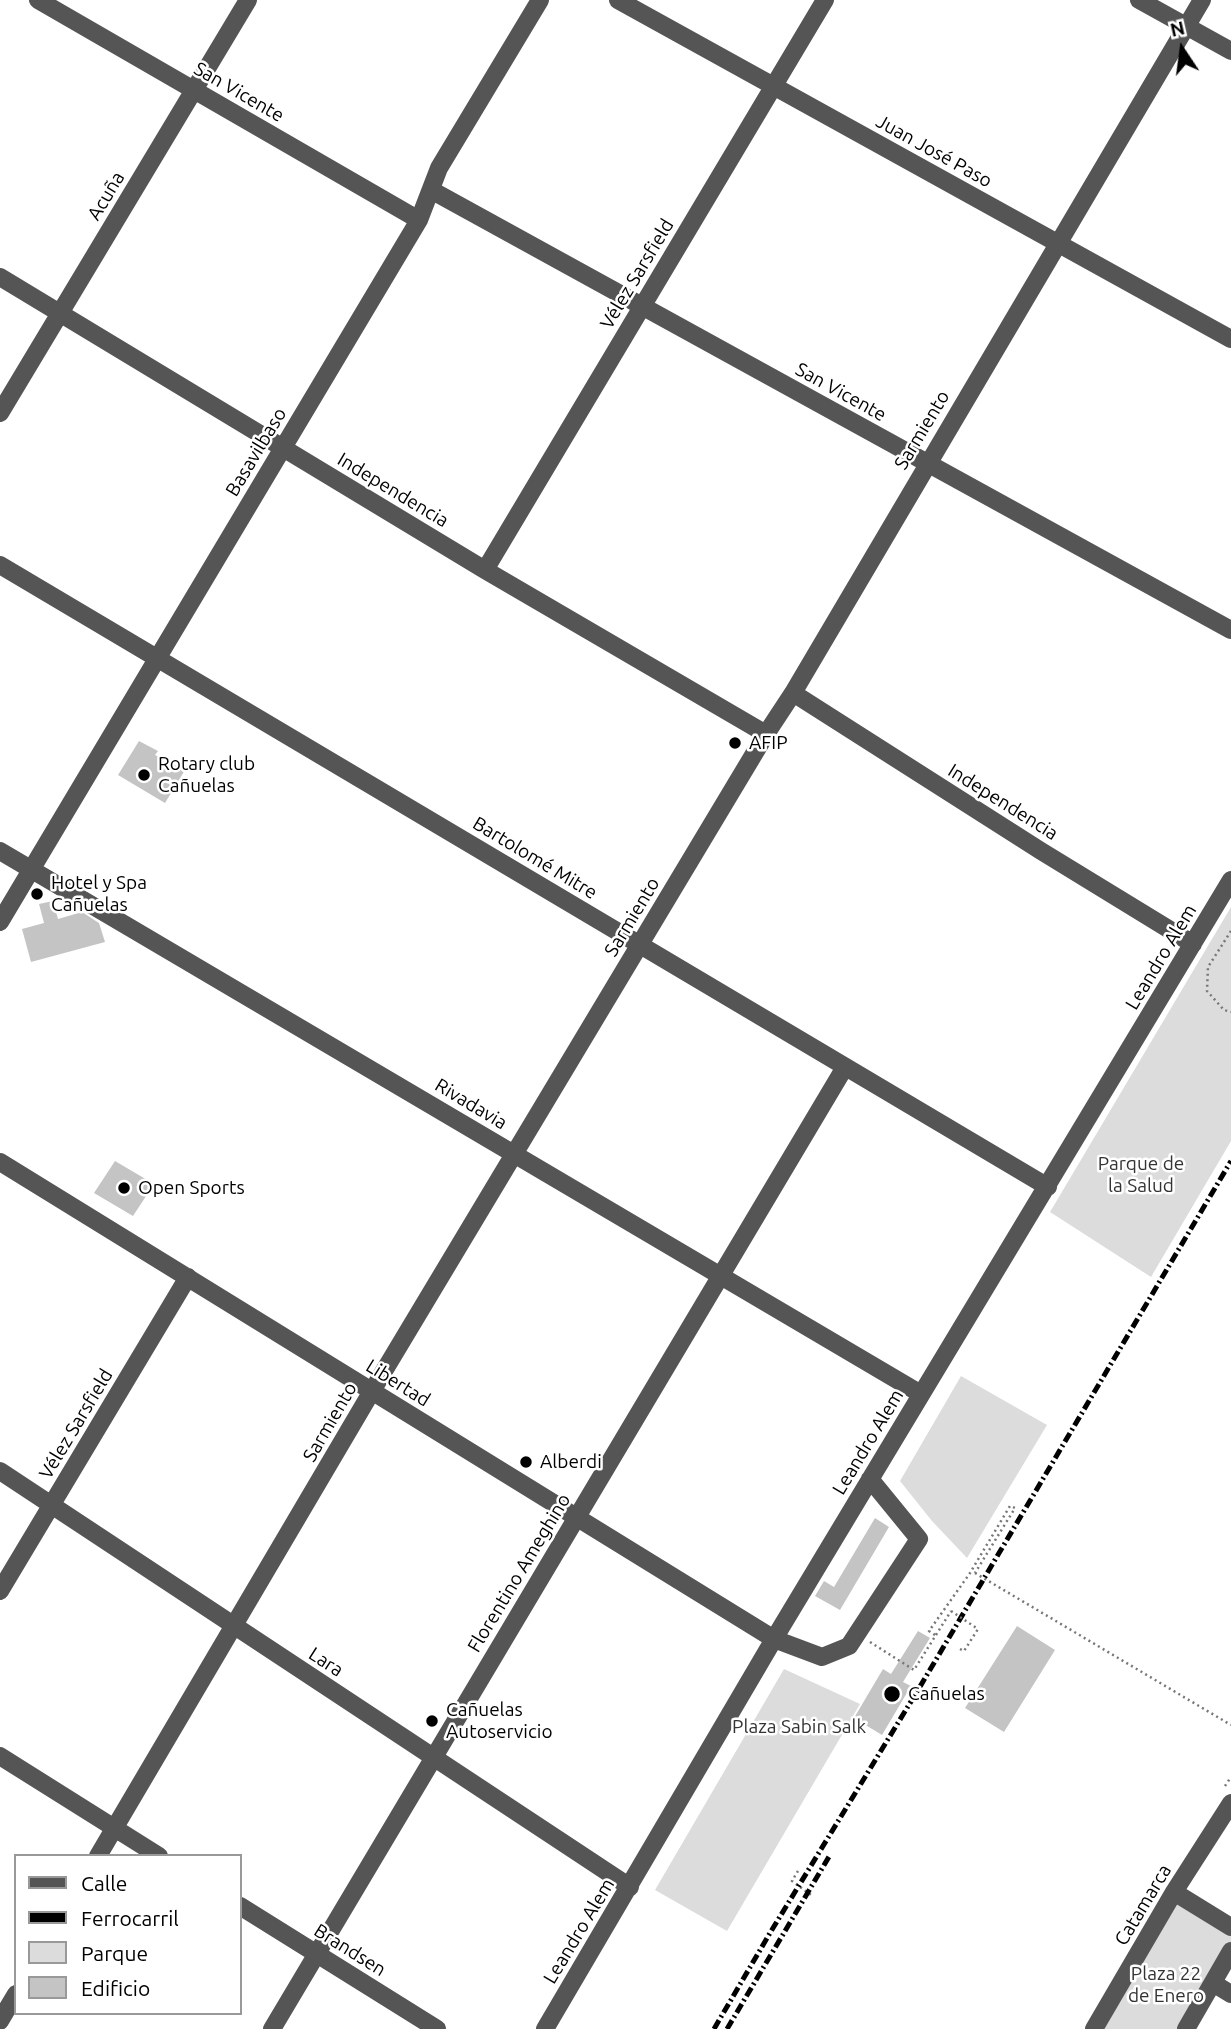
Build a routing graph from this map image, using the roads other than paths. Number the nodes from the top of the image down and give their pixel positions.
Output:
1 (38, 0) edge
2 (248, 0) edge
3 (540, 0) edge
4 (618, 0) edge
5 (825, 0) edge
6 (1139, 0) edge
7 (1202, 0) edge
8 (1186, 26) junction
9 (1231, 51) edge
10 (774, 86) junction
11 (194, 90) junction
12 (431, 190) junction
13 (419, 220) junction
14 (1058, 243) junction
15 (0, 277) edge
16 (642, 307) junction
17 (60, 313) junction
18 (1231, 339) edge
19 (0, 413) edge
20 (283, 448) junction
21 (927, 463) junction
22 (0, 565) edge
23 (485, 570) junction
24 (1231, 630) edge
25 (157, 658) junction
26 (793, 694) junction
27 (766, 734) junction
28 (0, 851) edge
29 (32, 869) junction
30 (1231, 880) edge
31 (0, 922) edge
32 (1193, 944) junction
33 (640, 945) junction
34 (845, 1067) junction
35 (515, 1154) junction
36 (0, 1162) edge
37 (1048, 1187) junction
38 (720, 1276) junction
39 (188, 1277) junction
40 (372, 1391) junction
41 (921, 1394) junction
42 (0, 1471) edge
43 (870, 1479) junction
44 (52, 1506) junction
45 (576, 1517) junction
46 (0, 1591) edge
47 (234, 1626) junction
48 (774, 1639) junction
49 (0, 1756) edge
50 (433, 1758) junction
51 (1231, 1803) edge
52 (114, 1828) junction
53 (99, 1854) edge
54 (156, 1854) edge
55 (630, 1887) junction
56 (1174, 1892) junction
57 (242, 1907) edge
58 (1231, 1927) edge
59 (1231, 1951) edge
60 (317, 1954) junction
61 (1213, 1983) junction
62 (1231, 1994) edge
63 (14, 1997) edge
64 (0, 2021) edge
65 (272, 2029) edge
66 (437, 2029) edge
67 (545, 2029) edge
68 (1094, 2029) edge
69 (1186, 2029) edge

1 - 11 street, San Vicente
2 - 11 street, Acuña
3 - 12 street, Basavilbaso
4 - 10 street, Juan José Paso
5 - 10 street, Vélez Sarsfield
6 - 8 street
7 - 8 street, Sarmiento
8 - 9 street
8 - 14 street, Sarmiento
10 - 14 street, Juan José Paso
10 - 16 street, Vélez Sarsfield
11 - 13 street, San Vicente
11 - 17 street, Acuña
12 - 13 street, Basavilbaso
12 - 16 street, San Vicente
13 - 20 street, Basavilbaso
14 - 18 street, Juan José Paso
14 - 21 street, Sarmiento
15 - 17 street, Independencia
16 - 21 street, San Vicente
16 - 23 street, Vélez Sarsfield
17 - 19 street, Acuña
17 - 20 street, Independencia
20 - 23 street, Independencia
20 - 25 street, Basavilbaso
21 - 24 street, San Vicente
21 - 26 street, Sarmiento
22 - 25 street, Bartolomé Mitre
23 - 27 street, Independencia
25 - 29 street, Basavilbaso
25 - 33 street, Bartolomé Mitre
26 - 27 street, Sarmiento
26 - 32 street, Independencia
27 - 33 street, Sarmiento
28 - 29 street, Rivadavia
29 - 31 street, Basavilbaso
29 - 35 street, Rivadavia
30 - 32 street, Leandro Alem
32 - 37 street, Leandro Alem
33 - 34 street, Bartolomé Mitre
33 - 35 street, Sarmiento
34 - 37 street, Bartolomé Mitre
34 - 38 street, Florentino Ameghino
35 - 38 street, Rivadavia
35 - 40 street, Sarmiento
36 - 39 street, Libertad
37 - 41 street, Leandro Alem
38 - 41 street, Rivadavia
38 - 45 street, Florentino Ameghino
39 - 40 street, Libertad
39 - 44 street, Vélez Sarsfield
40 - 45 street, Libertad
40 - 47 street, Sarmiento
41 - 43 street, Leandro Alem
42 - 44 street, Lara
43 - 48 street, Leandro Alem
43 - 48 street, Libertad
44 - 46 street, Vélez Sarsfield
44 - 47 street, Lara
45 - 48 street, Libertad
45 - 50 street, Florentino Ameghino
47 - 50 street, Lara
47 - 52 street, Sarmiento
48 - 55 street, Leandro Alem
49 - 52 street
50 - 55 street, Lara
50 - 60 street, Florentino Ameghino
51 - 56 street, Catamarca
52 - 53 street, Sarmiento
52 - 54 street
55 - 67 street, Leandro Alem
56 - 58 street
56 - 68 street, Catamarca
57 - 60 street, Brandsen
59 - 61 street
60 - 65 street, Florentino Ameghino
60 - 66 street, Brandsen
61 - 62 street
61 - 69 street
63 - 64 street

